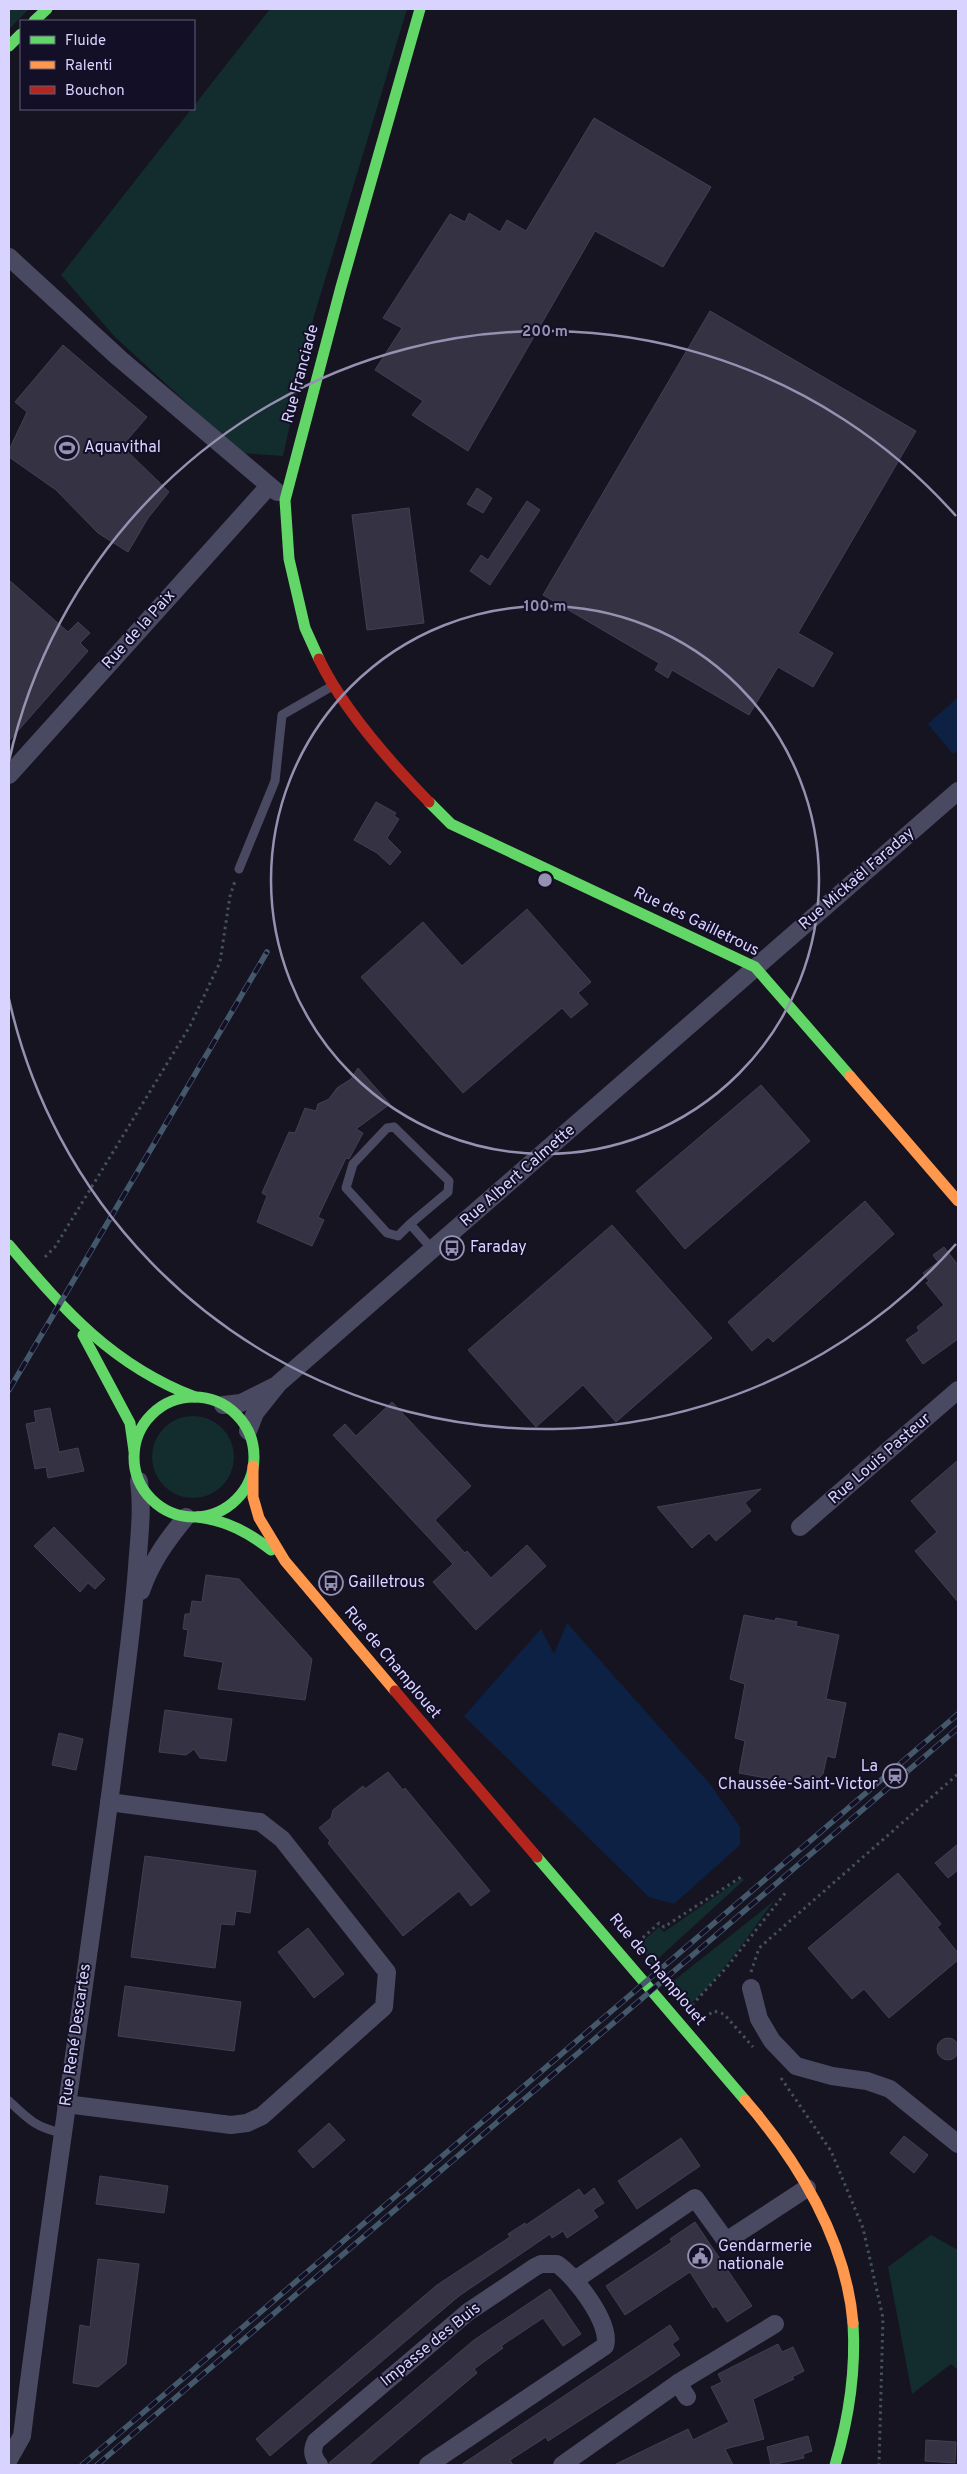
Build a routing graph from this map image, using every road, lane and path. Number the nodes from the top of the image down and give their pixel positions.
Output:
1 (47, 9) edge
2 (420, 9) edge
3 (35, 20) edge
4 (20, 35) edge
5 (9, 46) edge
6 (9, 257) edge
7 (269, 486) junction
8 (286, 500) junction
9 (334, 685) junction
10 (371, 737) joint
11 (9, 775) edge
12 (958, 791) edge
13 (239, 869) joint
14 (755, 967) junction
15 (958, 1201) edge
16 (410, 1224) junction
17 (9, 1245) edge
18 (433, 1250) junction
19 (30, 1270) junction
20 (73, 1318) junction
21 (280, 1383) junction
22 (958, 1390) edge
23 (195, 1397) junction
24 (223, 1405) junction
25 (248, 1431) junction
26 (134, 1452) junction
27 (253, 1466) junction
28 (139, 1481) junction
29 (190, 1517) junction
30 (800, 1527) dead end
31 (285, 1561) junction
32 (134, 1608) junction
33 (958, 1774) edge
34 (109, 1802) junction
35 (741, 1877) dead end
36 (786, 1892) dead end
37 (638, 1942) dead end
38 (751, 1988) joint
39 (691, 2006) dead end
40 (9, 2101) edge
41 (66, 2104) junction
42 (62, 2133) junction
43 (958, 2144) edge
44 (807, 2188) junction
45 (575, 2280) junction
46 (775, 2324) dead end
47 (9, 2459) edge
48 (451, 2459) edge
49 (319, 2465) edge
50 (428, 2465) edge
51 (562, 2465) edge
52 (835, 2465) edge

1 - 3 street
2 - 8 street, Rue Franciade
4 - 5 street
6 - 7 street
7 - 8 street
7 - 11 street, Rue de la Paix
8 - 9 street, Rue Franciade
9 - 10 street, Rue Franciade
9 - 13 lane
10 - 14 street, Rue des Gailletrous
12 - 14 street, Rue Mickaël Faraday
13 - 19 path
14 - 15 street, Rue des Gailletrous
14 - 18 street, Rue Albert Calmette
16 - 16 lane
16 - 18 lane
17 - 19 street
18 - 21 street, Rue Albert Calmette
19 - 20 street
20 - 23 street
20 - 26 street
21 - 24 street, Rue Albert Calmette
21 - 25 street, Rue Albert Calmette
22 - 30 street, Rue Louis Pasteur
23 - 24 street
23 - 26 street
24 - 25 street
25 - 27 street
26 - 28 street
27 - 29 street
27 - 31 street, Rue de Champlouet
28 - 29 street
28 - 32 street, Rue René Descartes
29 - 31 street, Rue de Champlouet
29 - 32 street, Rue René Descartes
31 - 44 street, Rue de Champlouet
32 - 34 street, Rue René Descartes
33 - 38 path
34 - 41 street, Rue René Descartes
34 - 41 street
35 - 37 path
36 - 39 path
38 - 43 street
40 - 42 lane
41 - 42 street, Rue René Descartes
42 - 47 street, Rue René Descartes
44 - 45 street
44 - 52 street, Rue de Champlouet
45 - 48 street, Impasse des Buis
45 - 49 street, Impasse des Buis
46 - 51 street
48 - 50 street, Impasse des Buis

